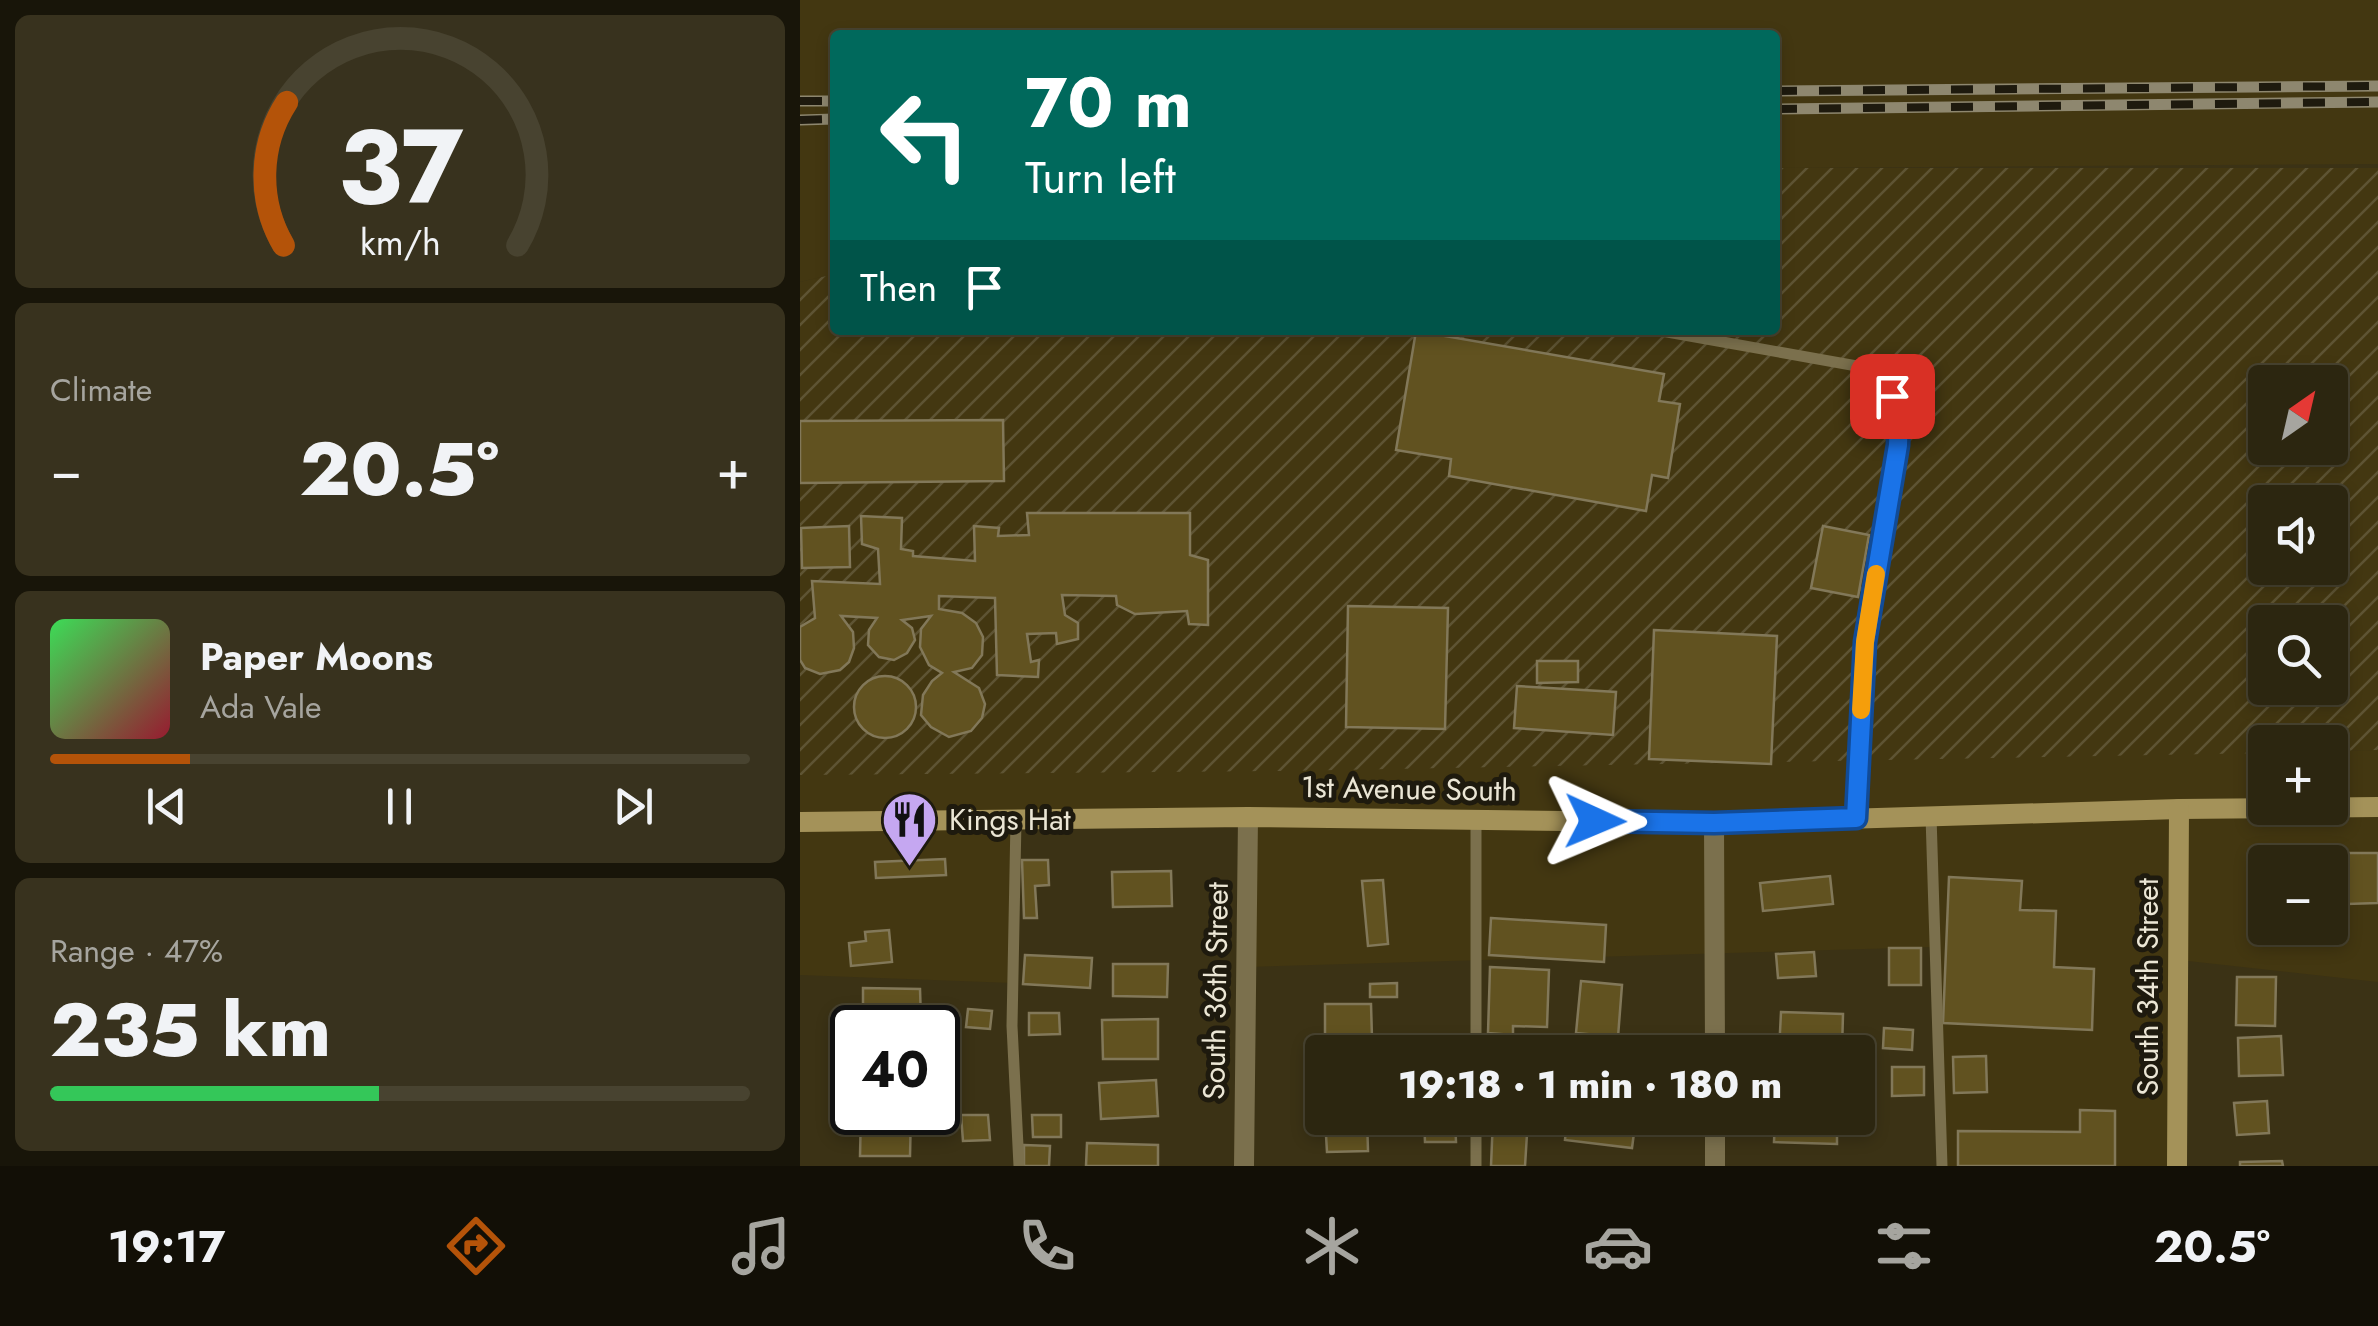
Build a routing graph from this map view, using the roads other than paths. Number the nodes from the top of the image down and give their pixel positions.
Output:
1 (1684, 335) edge
2 (2378, 807) edge
3 (2179, 809) junction
4 (1931, 816) junction
5 (1248, 817) junction
6 (1856, 818) junction
7 (1016, 820) junction
8 (1476, 820) junction
9 (800, 822) edge
10 (1714, 823) junction
11 (1476, 1035) edge
12 (1715, 1035) edge
13 (1476, 1135) edge
14 (1715, 1135) edge
15 (1019, 1166) edge
16 (1244, 1166) edge
17 (1476, 1166) edge
18 (1715, 1166) edge
19 (1942, 1166) edge
20 (2178, 1166) edge

1 - 6 lane
2 - 3 street, 1st Avenue South
3 - 4 street, 1st Avenue South
3 - 20 street, South 34th Street
4 - 6 street, 1st Avenue South
4 - 19 lane
5 - 7 street, 1st Avenue South
5 - 8 street, 1st Avenue South
5 - 16 street, South 36th Street
6 - 10 street, 1st Avenue South
7 - 9 street, 1st Avenue South
7 - 15 lane
8 - 10 street, 1st Avenue South
8 - 11 lane
10 - 12 street
13 - 17 lane
14 - 18 street

